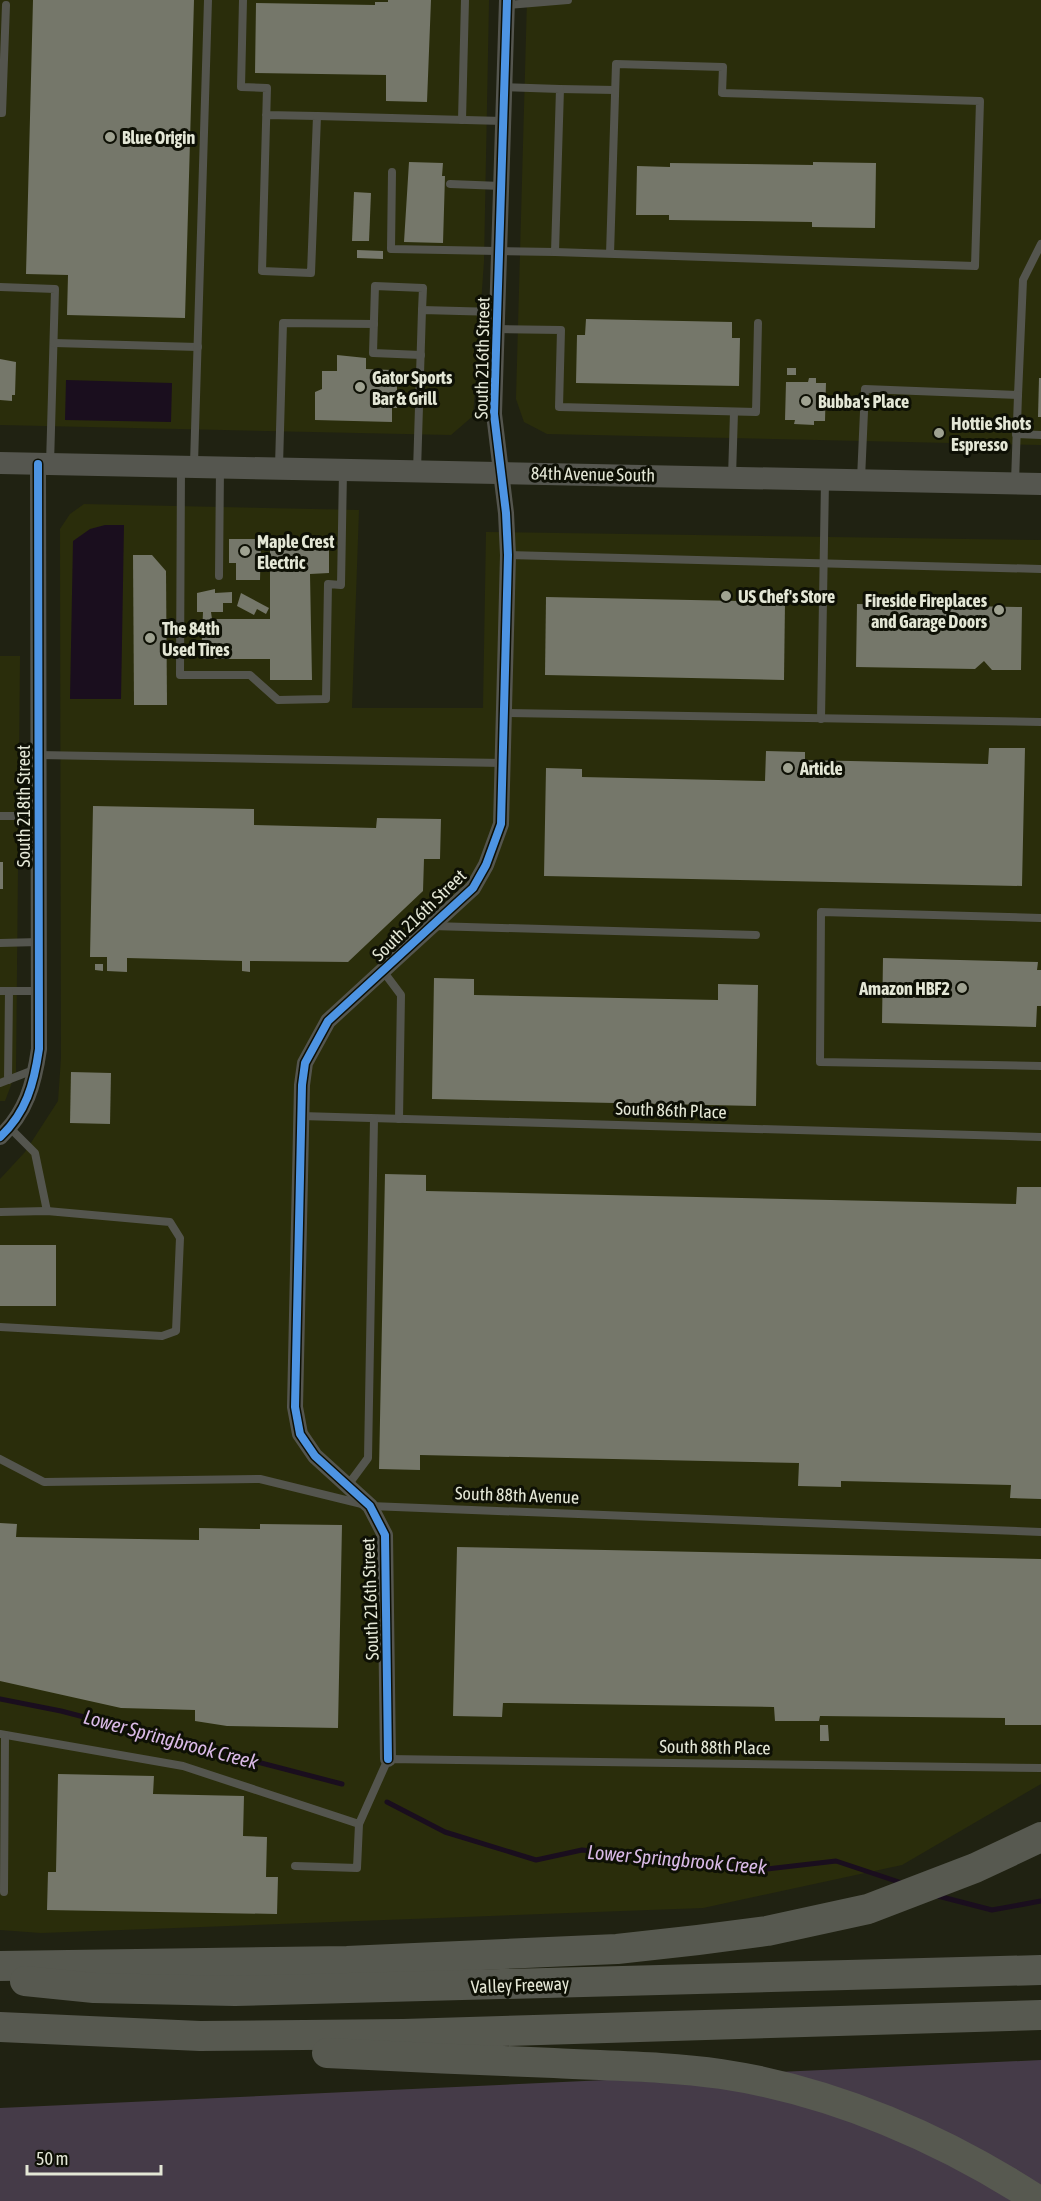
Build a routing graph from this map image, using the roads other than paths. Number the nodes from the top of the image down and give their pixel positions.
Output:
1 (208, 0) edge
2 (243, 0) edge
3 (465, 0) edge
4 (562, 0) edge
5 (568, 0) edge
6 (507, 2) edge
7 (6, 5) dead end
8 (504, 87) junction
9 (560, 88) junction
10 (615, 90) junction
11 (0, 112) edge
12 (266, 115) junction
13 (317, 116) junction
14 (462, 120) junction
15 (503, 121) junction
16 (392, 172) dead end
17 (450, 184) dead end
18 (501, 186) junction
19 (1041, 244) edge
20 (499, 250) junction
21 (555, 252) junction
22 (610, 254) junction
23 (0, 287) edge
24 (422, 310) junction
25 (497, 321) junction
26 (758, 323) dead end
27 (374, 324) junction
28 (54, 343) junction
29 (198, 347) junction
30 (421, 355) junction
31 (1018, 395) junction
32 (734, 412) junction
33 (1016, 434) junction
34 (1041, 435) edge
35 (0, 463) edge
36 (44, 464) junction
37 (187, 467) junction
38 (220, 468) junction
39 (279, 469) junction
40 (343, 470) junction
41 (417, 472) junction
42 (499, 473) junction
43 (732, 477) junction
44 (825, 480) junction
45 (861, 481) junction
46 (1015, 484) junction
47 (1041, 484) edge
48 (508, 555) junction
49 (824, 565) junction
50 (1041, 569) edge
51 (219, 576) dead end
52 (505, 713) junction
53 (821, 718) junction
54 (1041, 722) edge
55 (38, 755) junction
56 (503, 763) junction
57 (0, 816) edge
58 (38, 816) junction
59 (1041, 918) edge
60 (432, 926) junction
61 (756, 935) dead end
62 (39, 942) junction
63 (0, 943) edge
64 (383, 971) junction
65 (4, 991) edge
66 (39, 991) junction
67 (1041, 1066) edge
68 (36, 1069) junction
69 (4, 1082) edge
70 (301, 1116) junction
71 (374, 1119) junction
72 (399, 1119) junction
73 (5, 1132) edge
74 (1041, 1137) edge
75 (47, 1211) junction
76 (0, 1212) edge
77 (0, 1327) edge
78 (0, 1459) edge
79 (348, 1485) junction
80 (370, 1506) junction
81 (1041, 1532) edge
82 (2, 1735) edge
83 (388, 1759) junction
84 (1041, 1768) edge
85 (359, 1824) junction
86 (1041, 1837) edge
87 (295, 1866) dead end
88 (4, 1892) dead end
89 (0, 1966) edge
90 (1041, 1970) edge
91 (0, 1979) edge
92 (1041, 2015) edge
93 (0, 2026) edge
94 (200, 2036) junction
95 (1039, 2201) edge

1 - 29 lane
2 - 12 lane
3 - 14 lane
4 - 5 lane
4 - 6 lane
6 - 8 street, South 216th Street
7 - 11 lane
8 - 9 lane
8 - 15 street, South 216th Street
9 - 10 lane
9 - 21 lane
10 - 22 lane
10 - 22 lane
12 - 13 lane
12 - 13 lane
13 - 14 lane
14 - 15 lane
15 - 18 street, South 216th Street
16 - 20 lane
17 - 18 lane
18 - 20 street, South 216th Street
19 - 31 lane
20 - 21 lane
20 - 25 street, South 216th Street
21 - 22 lane
23 - 28 lane
24 - 25 lane
24 - 27 lane
24 - 30 lane
25 - 32 lane
25 - 42 street, South 216th Street
26 - 32 lane
27 - 30 lane
27 - 39 lane
28 - 29 lane
28 - 36 lane
29 - 37 lane
30 - 41 lane
31 - 33 lane
31 - 45 lane
32 - 43 lane
33 - 34 lane
33 - 46 lane
35 - 36 main road, 84th Avenue South
36 - 37 main road, 84th Avenue South
36 - 55 street, South 218th Street
37 - 38 main road, 84th Avenue South
37 - 40 lane
38 - 39 main road, 84th Avenue South
38 - 51 lane
39 - 40 main road, 84th Avenue South
40 - 41 main road, 84th Avenue South
41 - 42 main road, 84th Avenue South
42 - 43 main road, 84th Avenue South
42 - 48 street, South 216th Street
43 - 44 main road, 84th Avenue South
44 - 45 main road, 84th Avenue South
44 - 49 lane
45 - 46 main road, 84th Avenue South
46 - 47 main road, 84th Avenue South
48 - 49 lane
48 - 52 street, South 216th Street
49 - 50 lane
49 - 53 lane
52 - 53 lane
52 - 56 street, South 216th Street
53 - 54 lane
55 - 56 lane
55 - 58 street, South 218th Street
56 - 60 street, South 216th Street
57 - 58 lane
58 - 62 street, South 218th Street
59 - 67 lane
60 - 61 lane
60 - 64 street, South 216th Street
62 - 63 lane
62 - 66 street, South 218th Street
64 - 70 street, South 216th Street
64 - 72 lane
65 - 66 lane
65 - 69 lane
66 - 68 street, South 218th Street
68 - 69 lane
68 - 73 street, South 218th Street
70 - 71 lane, South 86th Place
70 - 79 street, South 216th Street
71 - 72 lane, South 86th Place
71 - 79 lane
72 - 74 lane, South 86th Place
73 - 75 lane
75 - 76 lane
75 - 77 lane
78 - 80 lane, South 88th Avenue
79 - 80 street, South 216th Street
80 - 81 lane, South 88th Avenue
80 - 83 street, South 216th Street
82 - 85 lane
82 - 88 lane
83 - 84 lane, South 88th Place
83 - 85 lane
85 - 87 lane
86 - 89 highway
90 - 91 highway, Valley Freeway
92 - 94 highway
93 - 94 highway
94 - 95 highway

